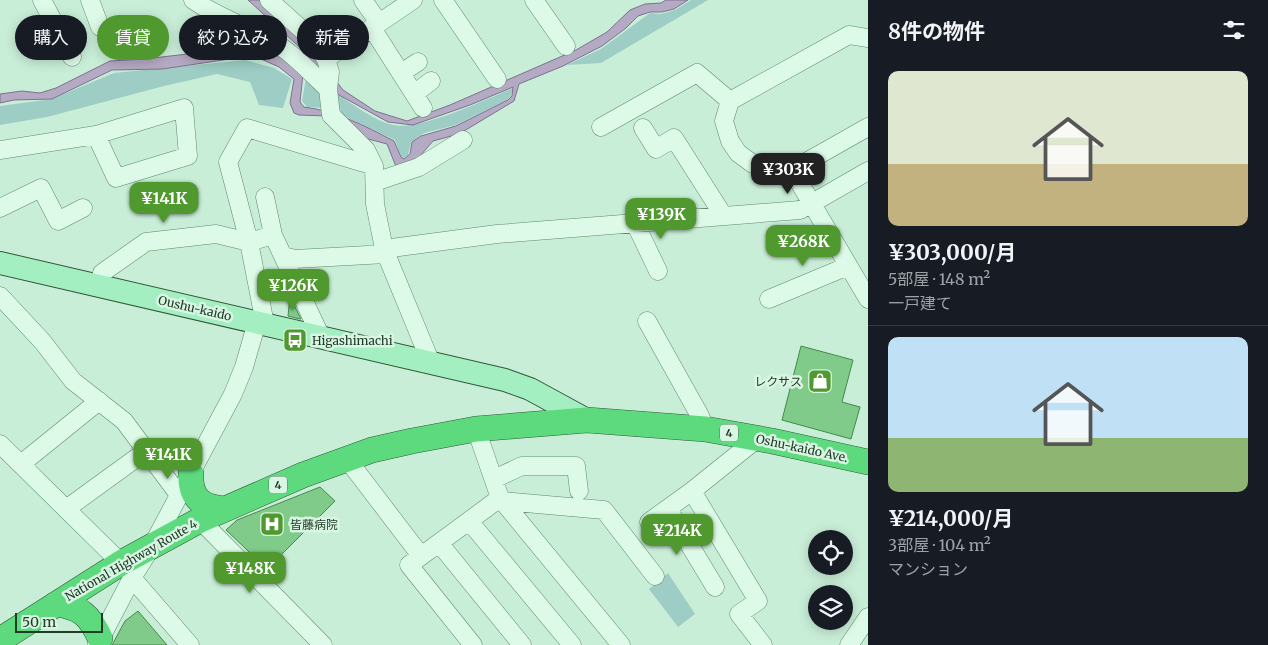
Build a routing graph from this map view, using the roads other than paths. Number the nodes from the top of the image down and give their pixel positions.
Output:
1 (42, 0) edge
2 (90, 0) edge
3 (193, 0) edge
4 (268, 0) edge
5 (363, 0) edge
6 (412, 0) edge
7 (443, 0) edge
8 (534, 0) edge
9 (50, 15) edge
10 (97, 19) edge
11 (376, 25) junction
12 (297, 26) edge
13 (369, 30) edge
14 (868, 38) edge
15 (566, 46) dead end
16 (326, 60) edge
17 (418, 62) dead end
18 (401, 73) junction
19 (497, 79) dead end
20 (431, 81) dead end
21 (328, 89) junction
22 (730, 101) junction
23 (601, 127) dead end
24 (868, 127) edge
25 (643, 128) dead end
26 (96, 135) junction
27 (463, 140) dead end
28 (0, 150) edge
29 (792, 170) junction
30 (868, 171) edge
31 (374, 174) junction
32 (265, 197) dead end
33 (812, 203) junction
34 (0, 208) edge
35 (83, 208) dead end
36 (723, 215) junction
37 (635, 223) junction
38 (273, 235) junction
39 (249, 242) junction
40 (385, 251) junction
41 (283, 256) junction
42 (0, 263) edge
43 (848, 266) junction
44 (658, 271) dead end
45 (99, 286) junction
46 (0, 296) edge
47 (769, 299) dead end
48 (868, 299) edge
49 (647, 321) dead end
50 (261, 323) junction
51 (321, 337) junction
52 (431, 363) junction
53 (99, 401) junction
54 (587, 420) junction
55 (476, 429) junction
56 (705, 429) junction
57 (758, 438) junction
58 (0, 444) edge
59 (146, 451) junction
60 (347, 459) junction
61 (868, 462) edge
62 (21, 464) junction
63 (494, 479) junction
64 (185, 484) junction
65 (579, 491) dead end
66 (692, 491) junction
67 (502, 499) junction
68 (66, 508) junction
69 (225, 509) junction
70 (668, 509) junction
71 (200, 520) junction
72 (469, 521) junction
73 (649, 522) dead end
74 (439, 543) junction
75 (152, 546) junction
76 (421, 556) junction
77 (127, 571) junction
78 (655, 576) dead end
79 (715, 587) dead end
80 (56, 604) junction
81 (868, 617) edge
82 (0, 640) edge
83 (98, 642) edge
84 (190, 645) edge
85 (323, 645) edge
86 (473, 645) edge
87 (522, 645) edge
88 (572, 645) edge
89 (621, 645) edge
90 (762, 645) edge
91 (849, 645) edge

1 - 9 street
2 - 10 street
3 - 21 street
4 - 12 street
5 - 11 street
6 - 11 street
7 - 19 street
8 - 15 street
11 - 13 street
11 - 18 street
14 - 22 street
16 - 21 street
17 - 18 street
18 - 20 street
21 - 31 street
22 - 23 street
22 - 29 street
24 - 29 street
25 - 36 street
26 - 26 street
26 - 28 street
27 - 31 street
29 - 33 street
30 - 33 street
31 - 39 street
31 - 40 street
32 - 38 street
33 - 36 street
33 - 43 street
34 - 35 street
36 - 37 street
37 - 40 street
37 - 44 street
38 - 39 street
38 - 41 street
39 - 45 street
39 - 50 street
40 - 41 street
40 - 52 street
41 - 51 street
42 - 45 main road, Oushu-kaido
43 - 47 street
43 - 48 street
45 - 50 main road, Oushu-kaido
46 - 53 street
49 - 56 street
50 - 51 main road, Oushu-kaido
50 - 64 street
51 - 52 main road, Oushu-kaido
52 - 54 main road, Oushu-kaido
53 - 59 street
53 - 62 street
54 - 55 highway, National Highway Route 4 / 4
54 - 56 highway, Oshu-kaido Ave. / 4
55 - 60 highway, National Highway Route 4 / 4
55 - 63 street
56 - 57 highway, Oshu-kaido Ave. / 4
57 - 61 highway, Oshu-kaido Ave. / 4
57 - 66 street
58 - 62 street
59 - 64 street
59 - 68 street
60 - 69 highway, National Highway Route 4 / 4
60 - 76 street
62 - 68 street
63 - 65 street
63 - 67 street
64 - 69 highway
64 - 75 street
66 - 70 street
66 - 90 street
67 - 72 street
67 - 78 street
67 - 89 street
68 - 77 street
69 - 71 highway, National Highway Route 4 / 4
70 - 73 street
70 - 79 street
71 - 75 highway, National Highway Route 4 / 4
71 - 85 street
72 - 74 street
72 - 88 street
74 - 76 street
74 - 87 street
75 - 77 highway, National Highway Route 4 / 4
76 - 86 street
77 - 80 highway, National Highway Route 4 / 4
77 - 83 street
77 - 84 street
80 - 82 highway, National Highway Route 4 / 4
80 - 83 highway
81 - 91 street

